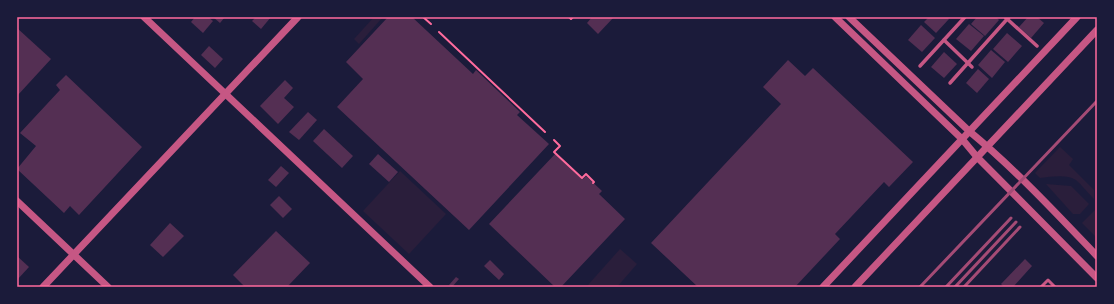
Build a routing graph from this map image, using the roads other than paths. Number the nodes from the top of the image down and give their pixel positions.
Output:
1 (144, 17) edge
2 (298, 17) edge
3 (835, 17) edge
4 (849, 17) edge
5 (965, 17) edge
6 (1077, 17) edge
7 (1007, 18) edge
8 (1097, 30) edge
9 (944, 40) junction
10 (1037, 46) dead end
11 (968, 62) junction
12 (920, 66) dead end
13 (972, 67) dead end
14 (950, 83) dead end
15 (226, 94) junction
16 (969, 132) junction
17 (962, 139) junction
18 (987, 147) junction
19 (977, 157) junction
20 (17, 201) edge
21 (74, 254) junction
22 (1097, 256) edge
23 (1097, 278) edge
24 (43, 287) edge
25 (108, 287) edge
26 (430, 287) edge
27 (823, 287) edge
28 (855, 287) edge
29 (1041, 287) edge
30 (1055, 287) edge

1 - 15 street
2 - 15 street
3 - 17 street
4 - 16 street
5 - 9 street
6 - 16 street
7 - 10 street
7 - 11 street
8 - 18 street
9 - 11 street
9 - 12 street
11 - 13 street
11 - 14 street
15 - 21 street
15 - 26 street
16 - 17 street
16 - 18 street
17 - 19 street
17 - 27 street
18 - 19 street
18 - 22 street
19 - 23 street
19 - 28 street
20 - 21 street
21 - 24 street
21 - 25 street
29 - 30 lane

